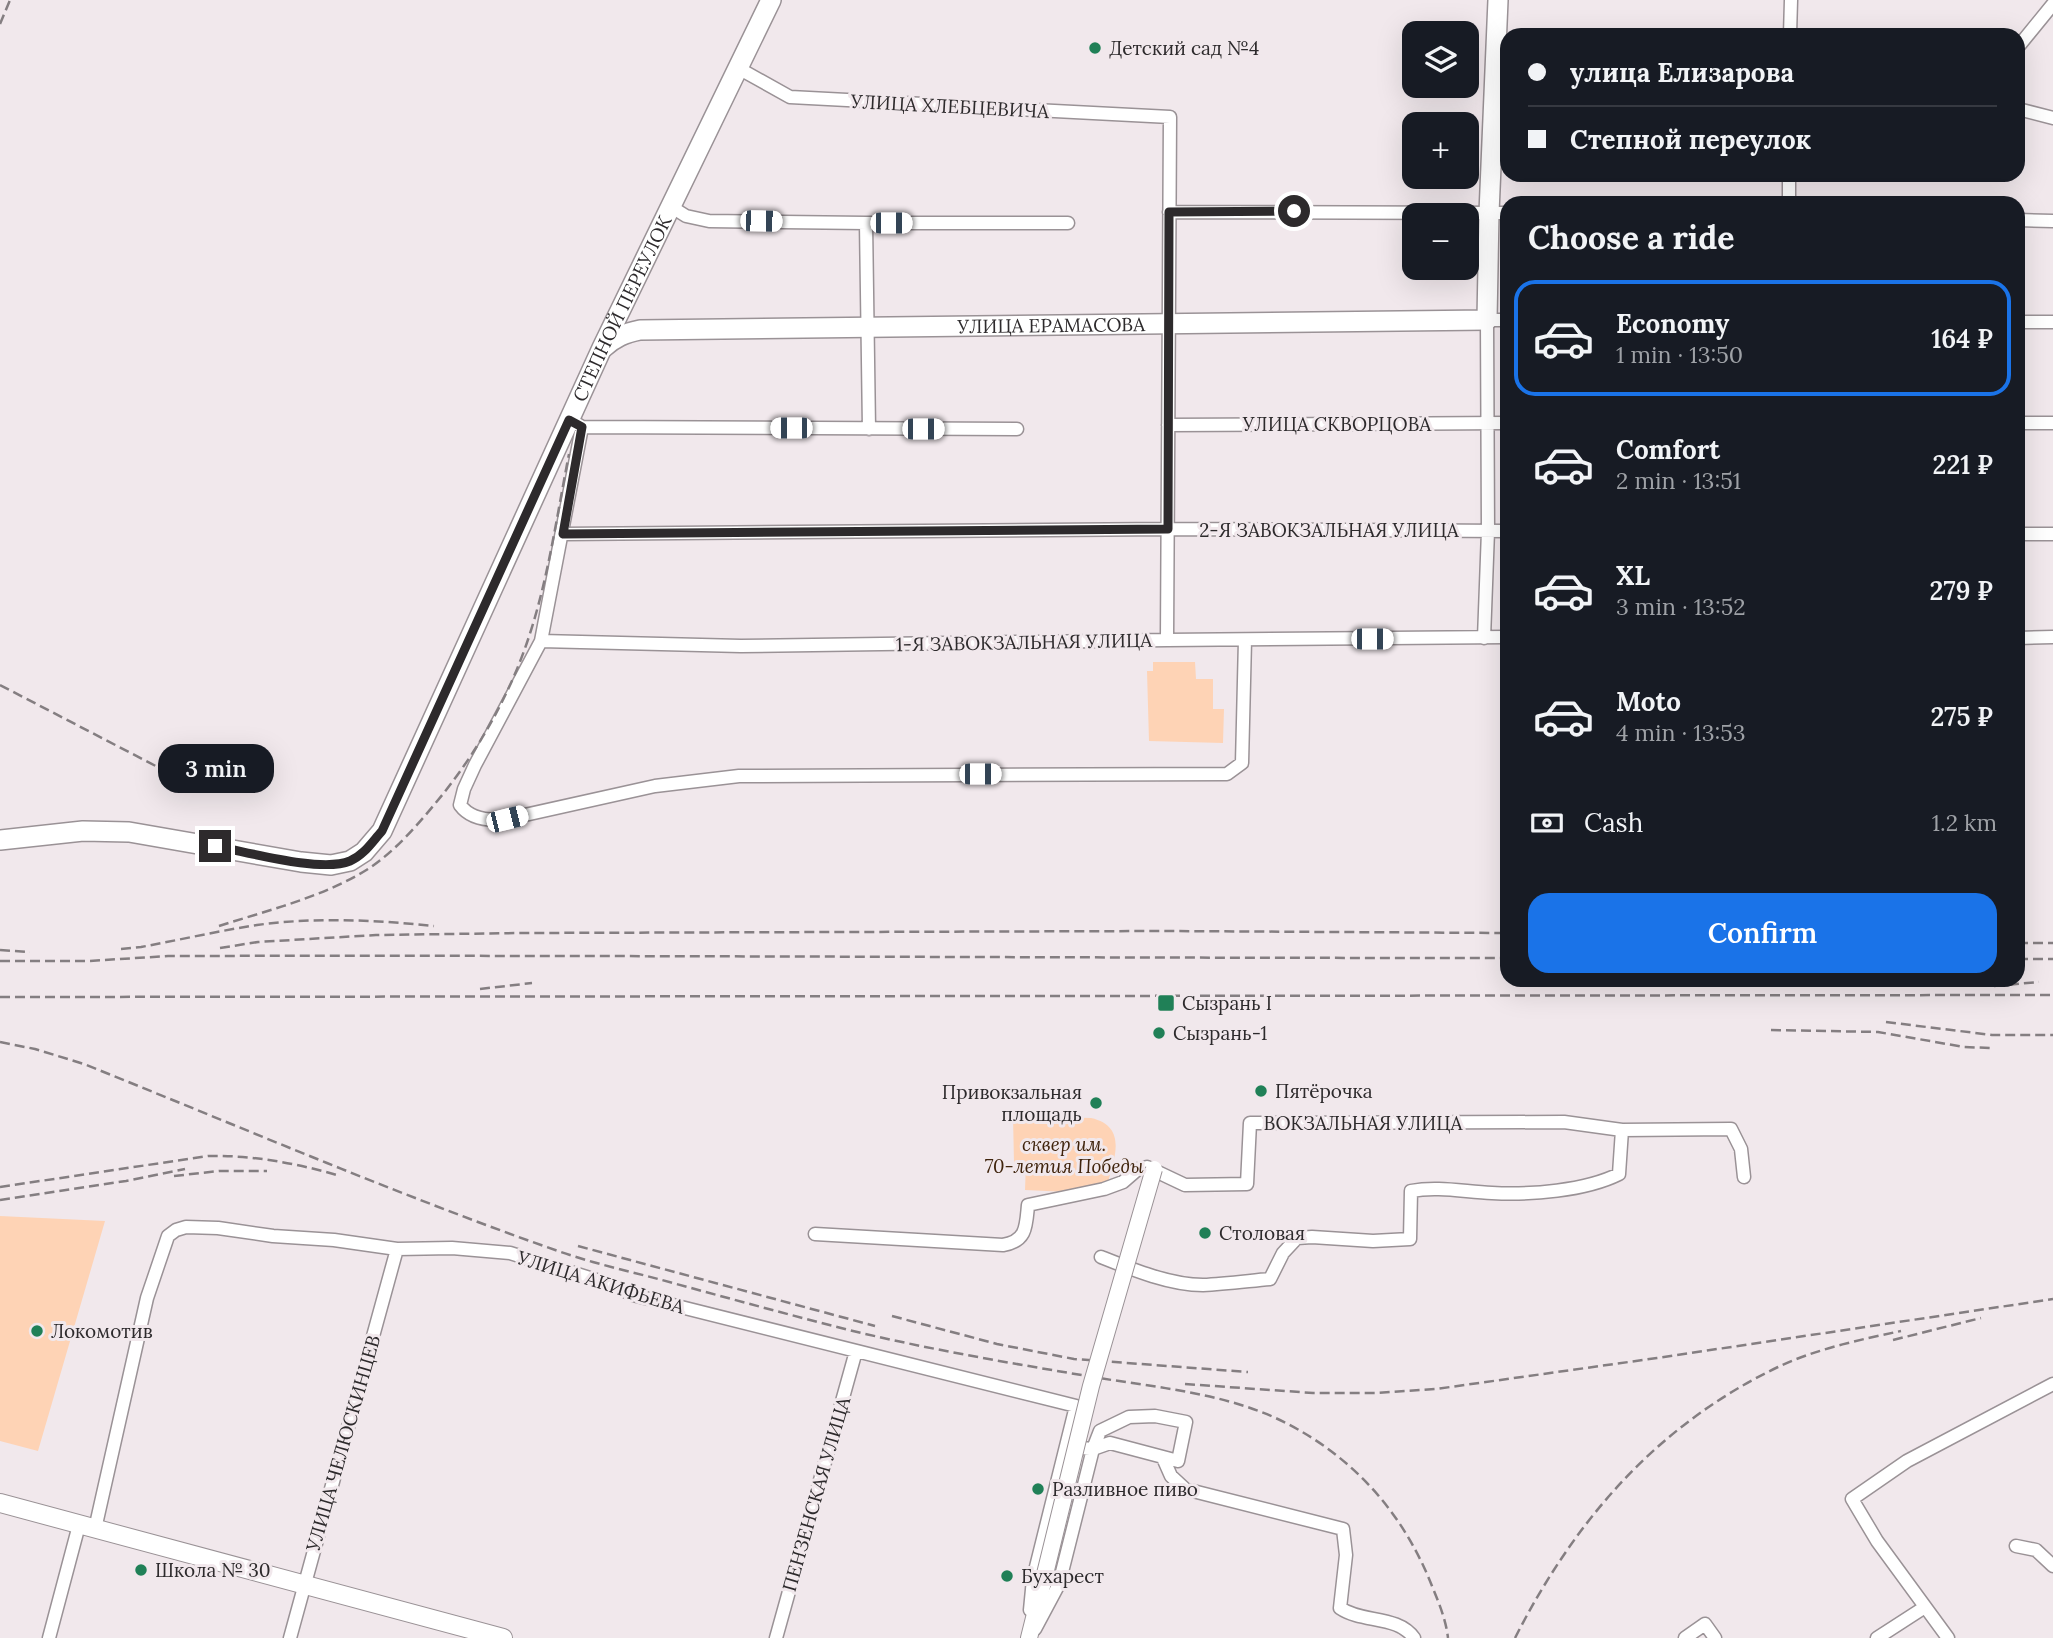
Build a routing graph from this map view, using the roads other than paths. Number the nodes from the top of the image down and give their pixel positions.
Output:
1 (771, 0) edge
2 (1498, 0) edge
3 (1790, 3) edge
4 (2053, 4) edge
5 (1790, 28) edge
6 (2025, 38) edge
7 (738, 68) junction
8 (1500, 107) edge
9 (2025, 111) edge
10 (2053, 118) edge
11 (670, 206) junction
12 (1169, 212) junction
13 (1498, 213) edge
14 (2025, 220) edge
15 (2053, 221) edge
16 (866, 223) junction
17 (1068, 223) dead end
18 (626, 299) junction
19 (1497, 320) edge
20 (2025, 322) edge
21 (2053, 322) edge
22 (1168, 323) junction
23 (868, 327) junction
24 (640, 330) junction
25 (602, 348) junction
26 (576, 423) junction
27 (1488, 423) junction
28 (1500, 423) edge
29 (2025, 423) edge
30 (2053, 424) edge
31 (1168, 425) junction
32 (869, 429) junction
33 (1017, 429) dead end
34 (1168, 529) junction
35 (1488, 531) junction
36 (1500, 531) edge
37 (563, 534) junction
38 (2025, 534) edge
39 (2053, 534) edge
40 (2053, 637) edge
41 (1484, 638) junction
42 (1500, 638) edge
43 (2025, 638) edge
44 (1167, 640) junction
45 (1245, 640) junction
46 (541, 641) junction
47 (0, 840) edge
48 (1622, 1130) junction
49 (1159, 1172) junction
50 (1744, 1177) dead end
51 (815, 1234) dead end
52 (397, 1249) junction
53 (1101, 1257) dead end
54 (856, 1351) junction
55 (2053, 1384) edge
56 (1065, 1446) junction
57 (1093, 1449) junction
58 (1163, 1458) junction
59 (0, 1503) edge
60 (87, 1527) junction
61 (2016, 1546) dead end
62 (2053, 1566) edge
63 (304, 1585) junction
64 (1925, 1607) junction
65 (49, 1638) edge
66 (290, 1638) edge
67 (503, 1638) edge
68 (776, 1638) edge
69 (1029, 1638) edge
70 (1414, 1638) edge
71 (1685, 1638) edge
72 (1715, 1638) edge
73 (1877, 1638) edge
74 (1948, 1638) edge

1 - 7 main road, СТЕПНОЙ ПЕРЕУЛОК
2 - 8 main road
3 - 5 street
4 - 6 street
7 - 11 main road, СТЕПНОЙ ПЕРЕУЛОК
7 - 12 street, УЛИЦА ХЛЕБЦЕВИЧА
8 - 13 main road
9 - 10 street
11 - 16 street
11 - 18 main road, СТЕПНОЙ ПЕРЕУЛОК
12 - 13 street
12 - 22 street
13 - 19 main road
14 - 15 street
16 - 17 street
16 - 23 street
18 - 24 main road
18 - 25 main road, СТЕПНОЙ ПЕРЕУЛОК
19 - 22 main road, УЛИЦА ЕРАМАСОВА
19 - 27 street
20 - 21 street
22 - 23 main road, УЛИЦА ЕРАМАСОВА
22 - 31 street
23 - 24 main road, УЛИЦА ЕРАМАСОВА
23 - 32 street
24 - 25 main road, УЛИЦА ЕРАМАСОВА
25 - 26 main road, СТЕПНОЙ ПЕРЕУЛОК
26 - 32 street
26 - 37 street
26 - 47 main road, СТЕПНОЙ ПЕРЕУЛОК
27 - 28 street, УЛИЦА СКВОРЦОВА
27 - 31 street, УЛИЦА СКВОРЦОВА
27 - 35 street
29 - 30 street
31 - 34 street
32 - 33 street
34 - 35 street, 2-Я ЗАВОКЗАЛЬНАЯ УЛИЦА
34 - 37 street, 2-Я ЗАВОКЗАЛЬНАЯ УЛИЦА
34 - 44 street
35 - 36 street, 2-Я ЗАВОКЗАЛЬНАЯ УЛИЦА
35 - 41 street
37 - 46 street
38 - 39 street
40 - 43 street
41 - 42 street, 1-Я ЗАВОКЗАЛЬНАЯ УЛИЦА
41 - 45 street, 1-Я ЗАВОКЗАЛЬНАЯ УЛИЦА
44 - 45 street, 1-Я ЗАВОКЗАЛЬНАЯ УЛИЦА
44 - 46 street, 1-Я ЗАВОКЗАЛЬНАЯ УЛИЦА
45 - 46 street
48 - 49 street, ВОКЗАЛЬНАЯ УЛИЦА
48 - 50 street, ВОКЗАЛЬНАЯ УЛИЦА
48 - 53 street
49 - 51 street
49 - 69 street, bridge
52 - 54 street, УЛИЦА АКИФЬЕВА
52 - 60 street, УЛИЦА АКИФЬЕВА
52 - 63 street, УЛИЦА ЧЕЛЮСКИНЦЕВ
54 - 56 street, УЛИЦА АКИФЬЕВА
54 - 68 street, ПЕНЗЕНСКАЯ УЛИЦА
55 - 64 street
56 - 57 street
56 - 69 street
57 - 58 street
57 - 58 street
57 - 69 street
58 - 70 street
59 - 60 main road
60 - 63 main road
60 - 65 street
61 - 62 street
63 - 66 street, УЛИЦА ЧЕЛЮСКИНЦЕВ
63 - 67 main road
64 - 73 street
64 - 74 street
71 - 72 street

